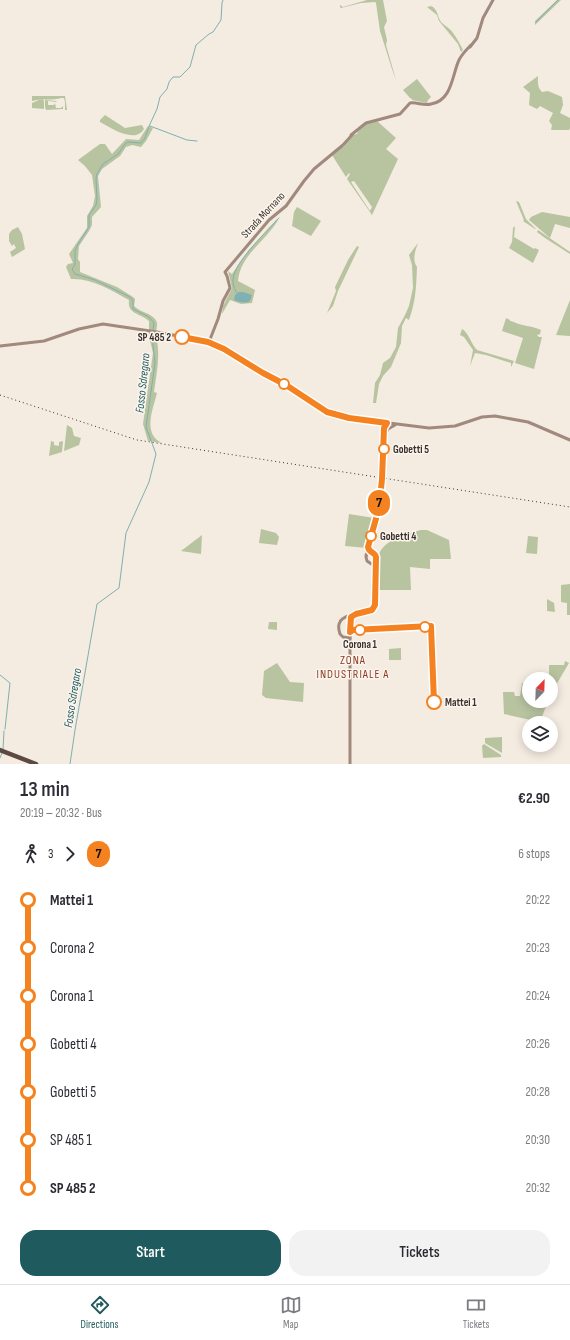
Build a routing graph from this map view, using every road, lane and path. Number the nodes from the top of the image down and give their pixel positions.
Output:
1 (493, 0) edge
2 (208, 342) junction
3 (0, 346) edge
4 (382, 422) junction
5 (387, 423) junction
6 (396, 424) junction
7 (386, 429) junction
8 (570, 440) edge
9 (368, 547) junction
10 (372, 552) junction
11 (366, 555) junction
12 (376, 559) junction
13 (371, 563) junction
14 (376, 569) junction
15 (356, 614) junction
16 (344, 618) junction
17 (350, 622) junction
18 (350, 638) junction
19 (3, 752) edge
20 (30, 764) edge
21 (36, 764) edge
22 (350, 764) edge

1 - 2 street, Strada Mornano
2 - 3 street
2 - 4 street
4 - 5 street
4 - 7 street
5 - 6 street
5 - 7 street
6 - 7 street
6 - 8 street
7 - 9 street
9 - 10 street
9 - 11 street
10 - 11 street
10 - 12 street
11 - 13 street
12 - 13 street
12 - 14 street
13 - 14 street
14 - 15 street
15 - 16 street
15 - 17 street
16 - 17 street
16 - 18 street
17 - 18 street
18 - 22 street
19 - 20 highway
19 - 21 highway

